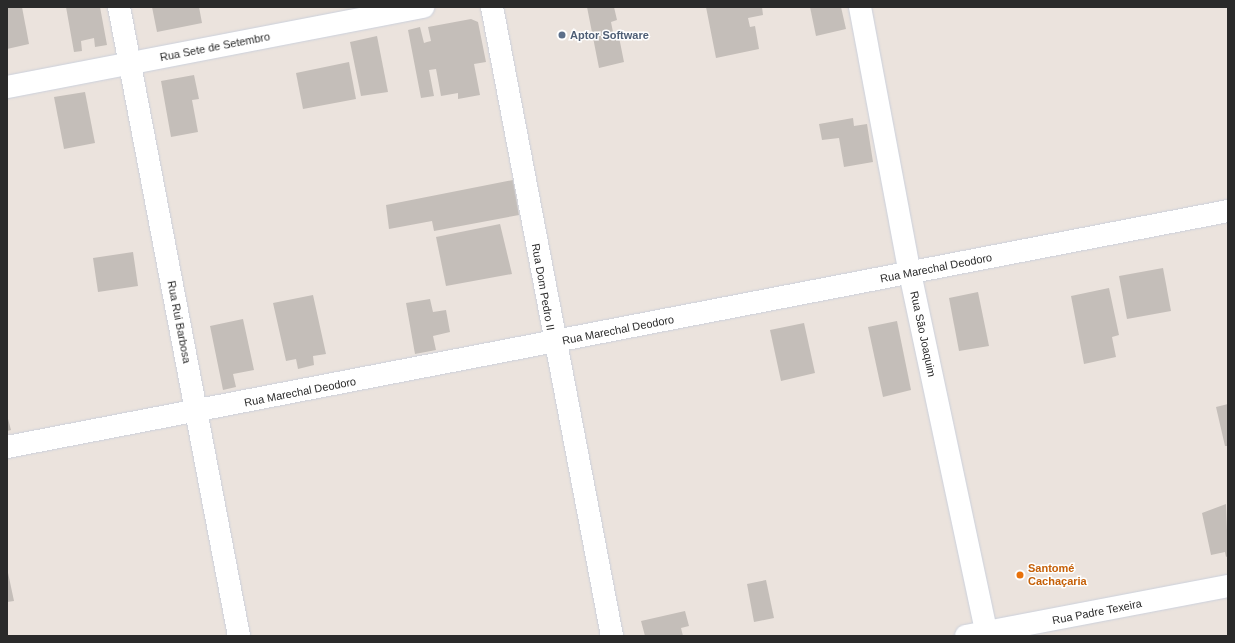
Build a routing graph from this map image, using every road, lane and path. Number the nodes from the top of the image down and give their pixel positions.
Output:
1 (119, 7) edge
2 (423, 7) edge
3 (492, 7) edge
4 (860, 7) edge
5 (130, 63) junction
6 (7, 87) edge
7 (1228, 211) edge
8 (910, 273) junction
9 (553, 343) junction
10 (196, 412) junction
11 (7, 447) edge
12 (1228, 586) edge
13 (980, 635) edge
14 (239, 636) edge
15 (612, 636) edge

1 - 5 main road, Rua Rui Barbosa
2 - 5 main road, Rua Sete de Setembro
3 - 9 main road, Rua Dom Pedro II
4 - 8 main road, Rua São Joaquim
5 - 6 main road, Rua Sete de Setembro
5 - 10 main road, Rua Rui Barbosa
7 - 8 main road, Rua Marechal Deodoro
8 - 9 main road, Rua Marechal Deodoro
8 - 13 main road, Rua São Joaquim
9 - 10 main road, Rua Marechal Deodoro
9 - 15 main road, Rua Dom Pedro II
10 - 11 main road, Rua Marechal Deodoro
10 - 14 main road, Rua Rui Barbosa
12 - 13 main road, Rua Padre Texeira

